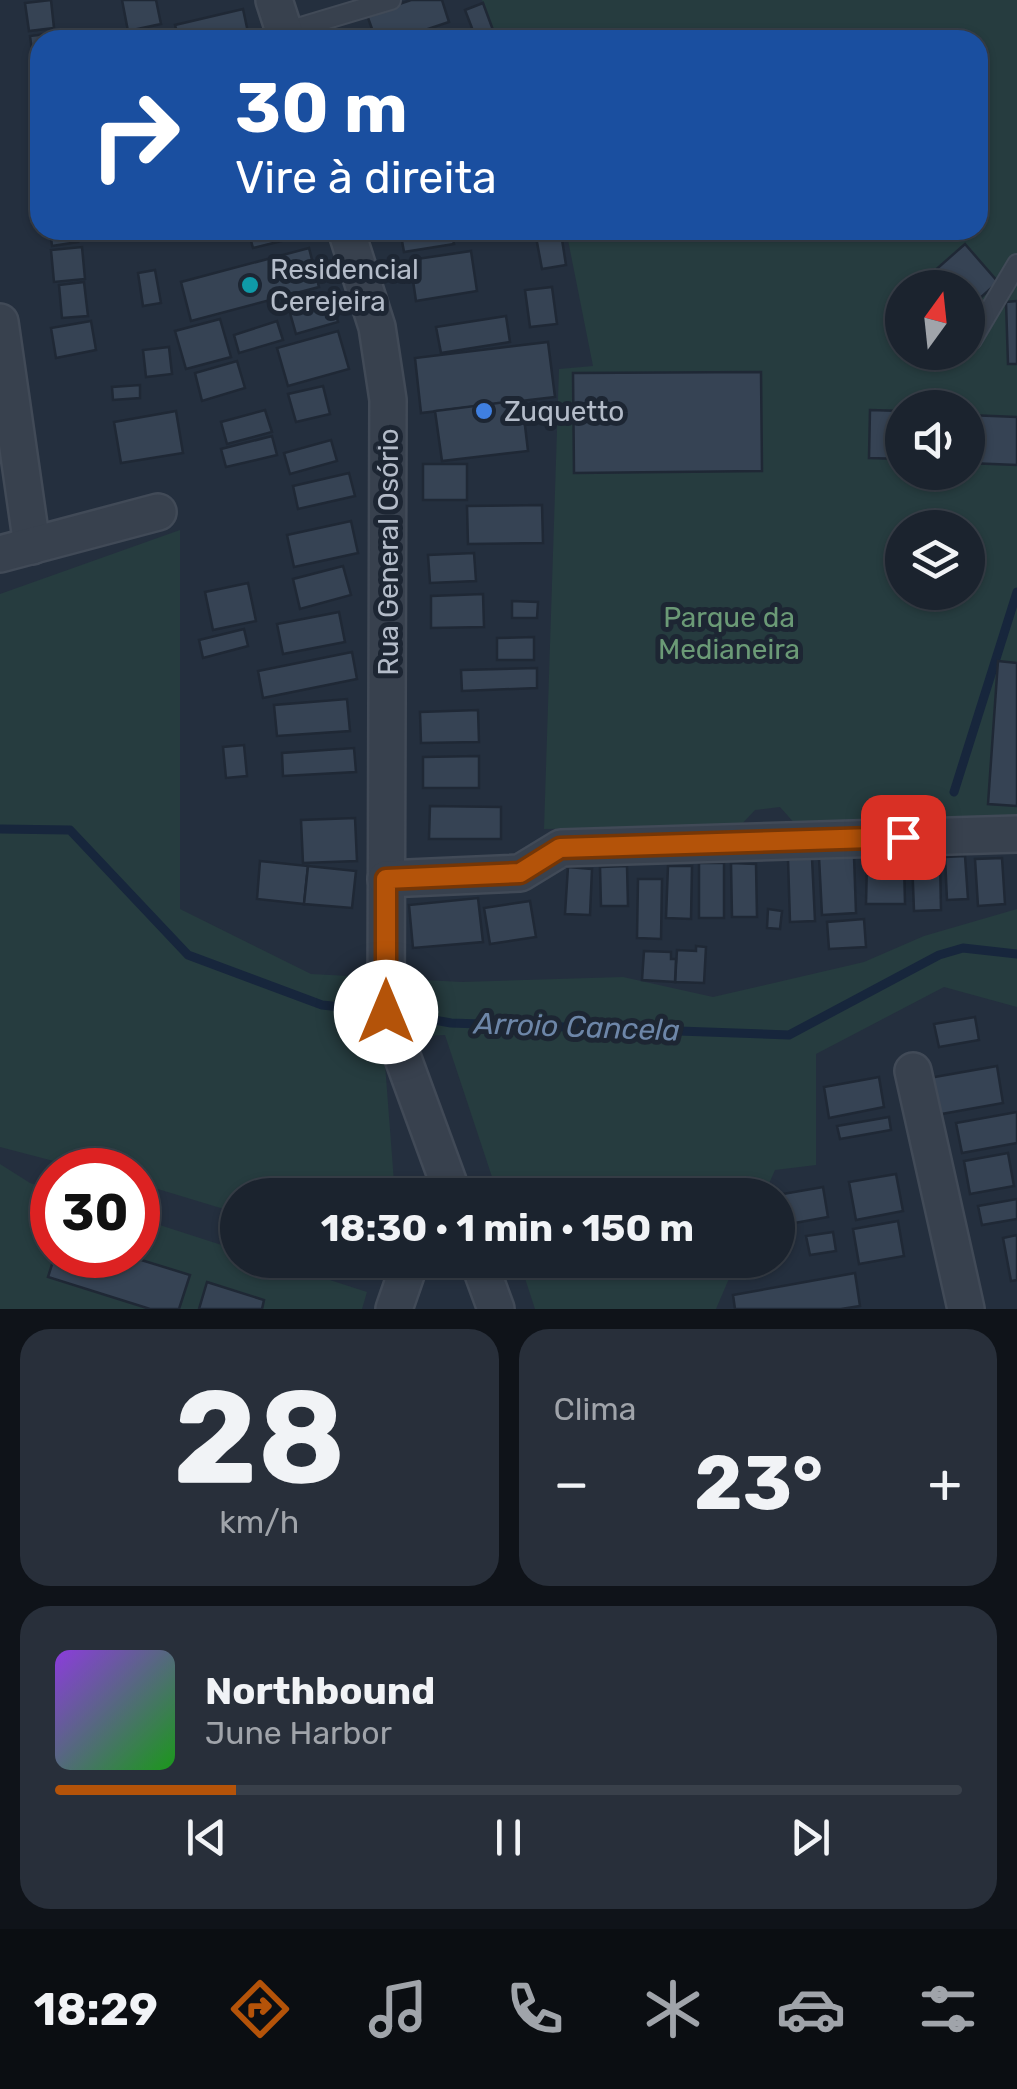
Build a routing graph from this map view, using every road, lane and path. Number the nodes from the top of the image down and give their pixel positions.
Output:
1 (390, 0) edge
2 (282, 24) edge
3 (349, 240) edge
4 (1017, 264) edge
5 (985, 318) edge
6 (0, 322) edge
7 (158, 512) dead end
8 (16, 550) edge
9 (1017, 834) edge
10 (386, 879) junction
11 (913, 1071) dead end
12 (440, 1178) edge
13 (404, 1278) edge
14 (485, 1278) edge
15 (394, 1309) edge
16 (496, 1309) edge
17 (966, 1309) edge

1 - 2 lane
3 - 10 street, Rua General Osório
4 - 5 lane
6 - 8 street
7 - 8 street
9 - 10 street
10 - 12 street, Rua General Osório
11 - 17 street
13 - 15 street
14 - 16 street

